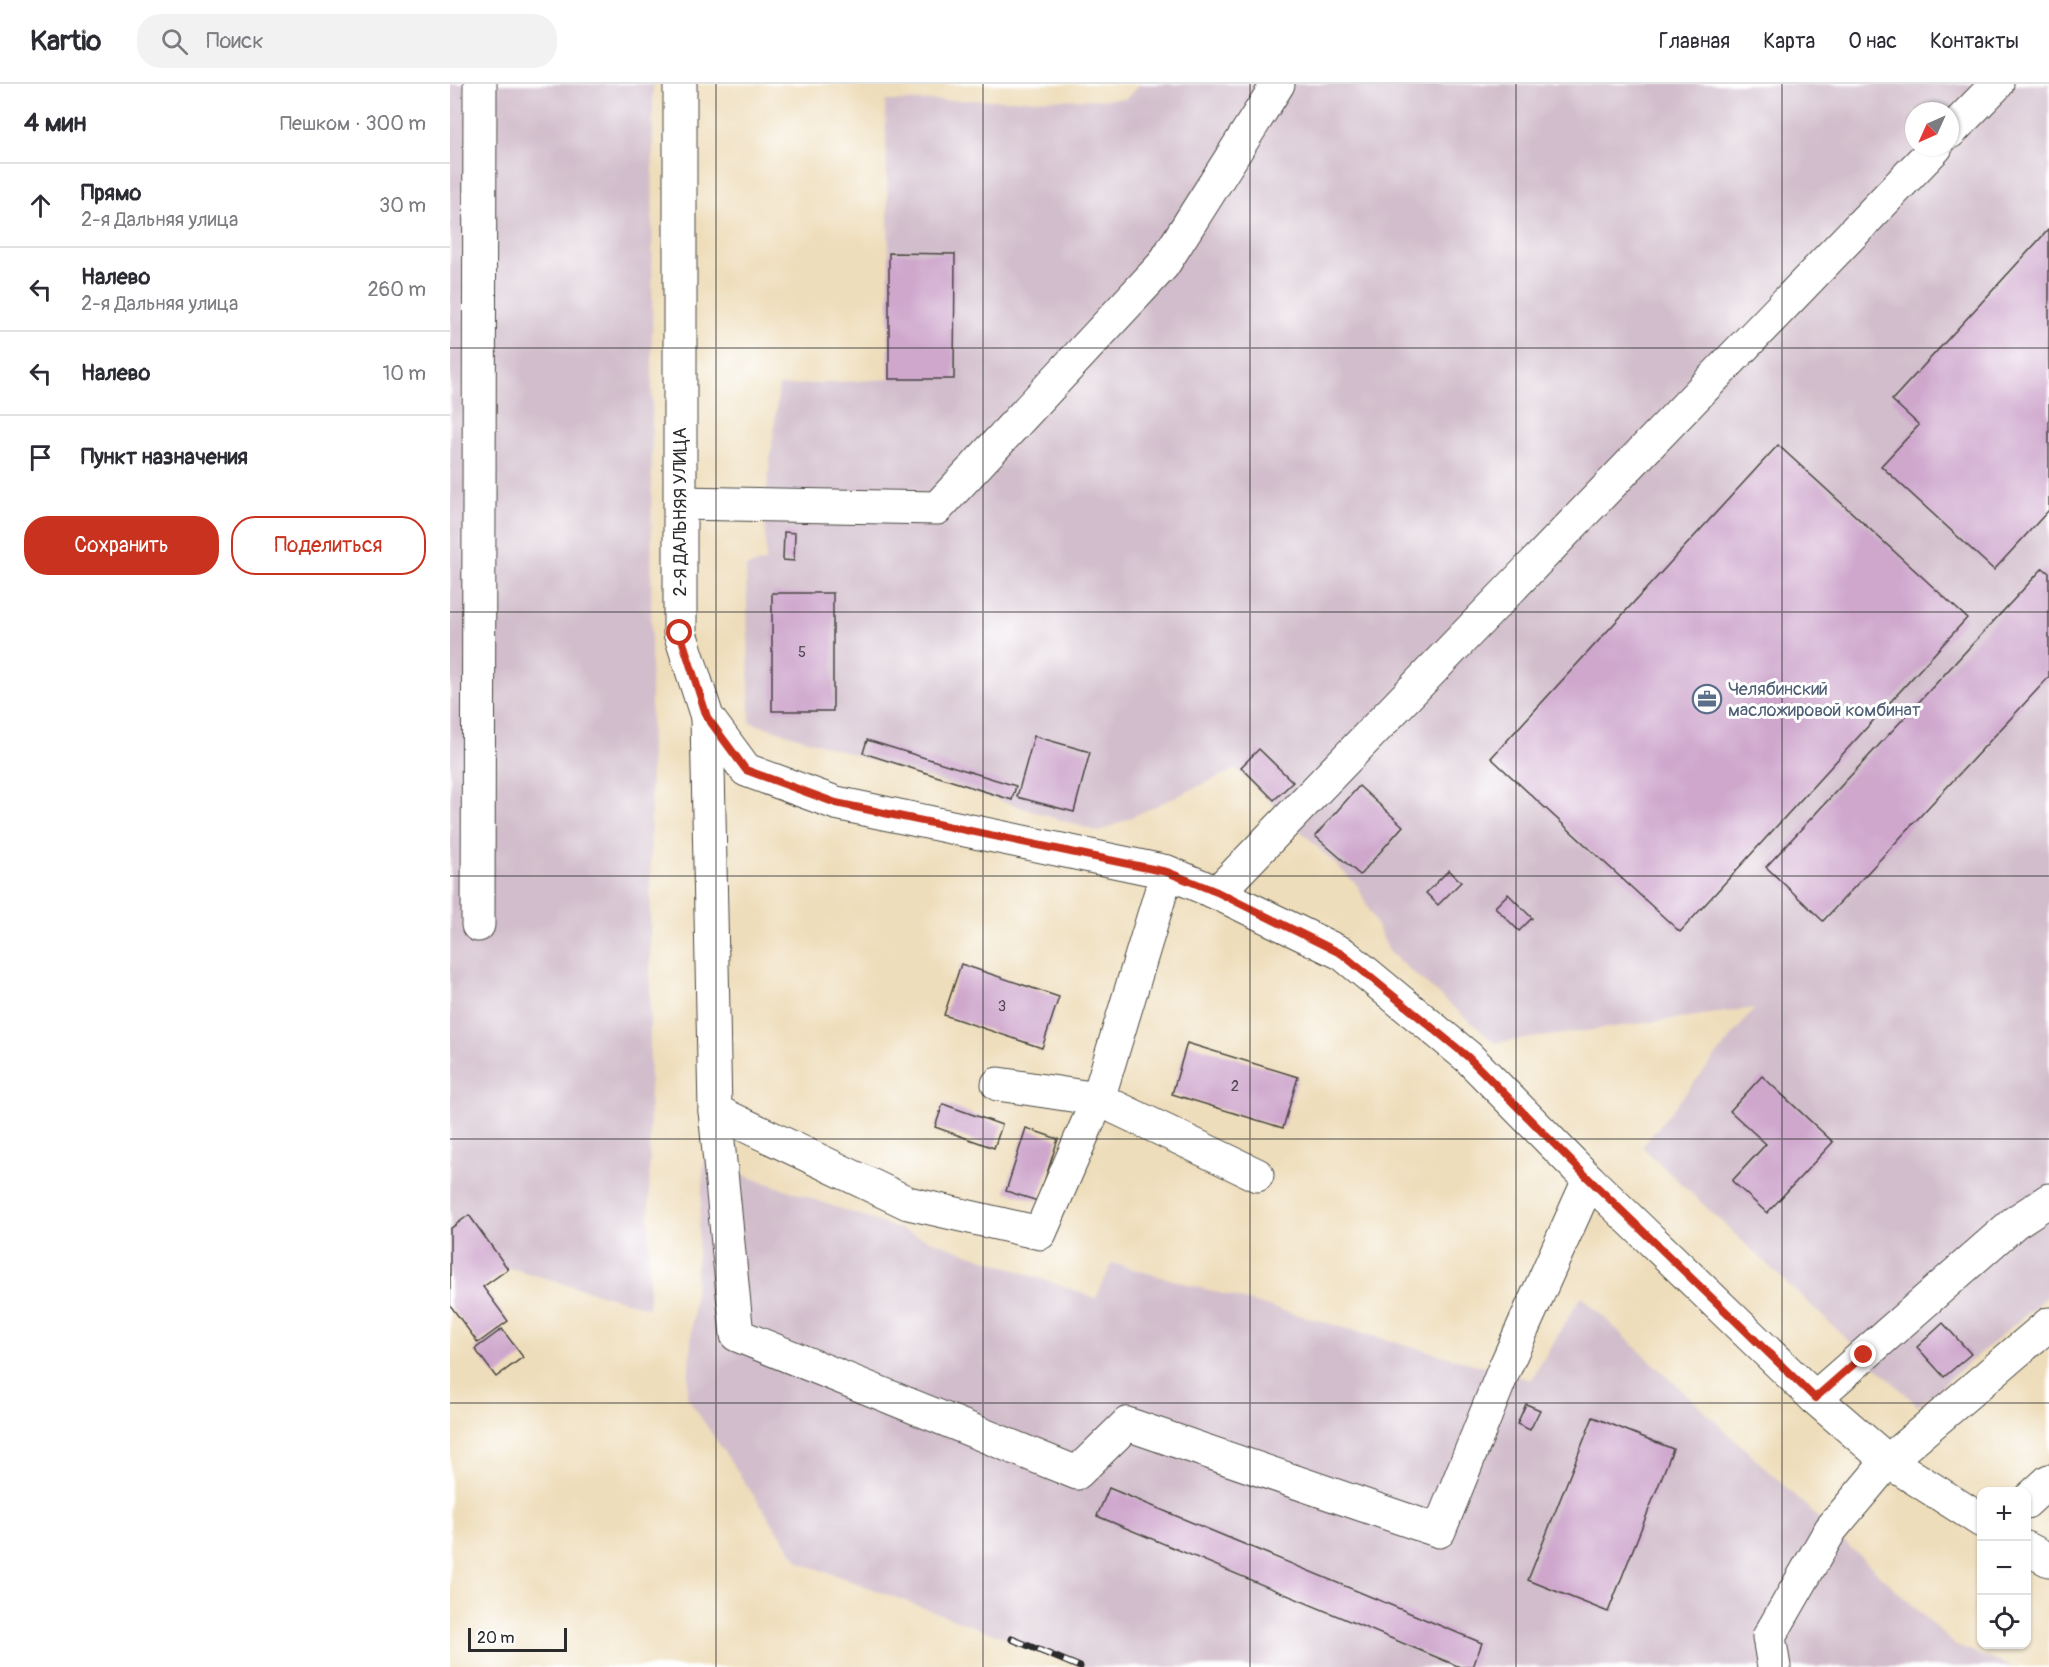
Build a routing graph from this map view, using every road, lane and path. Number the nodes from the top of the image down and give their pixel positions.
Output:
1 (480, 84) edge
2 (680, 84) edge
3 (1278, 84) edge
4 (1996, 84) edge
5 (1959, 123) edge
6 (1927, 156) edge
7 (681, 503) junction
8 (707, 717) junction
9 (1167, 872) junction
10 (1217, 892) junction
11 (478, 925) dead end
12 (998, 1084) dead end
13 (1098, 1099) junction
14 (715, 1111) junction
15 (1257, 1175) dead end
16 (2049, 1178) edge
17 (1589, 1179) junction
18 (2049, 1200) edge
19 (2014, 1223) junction
20 (2049, 1324) edge
21 (1815, 1398) junction
22 (1888, 1461) junction
23 (2049, 1481) edge
24 (2031, 1497) edge
25 (1977, 1518) edge
26 (2031, 1551) edge
27 (2049, 1560) edge
28 (1774, 1667) edge

1 - 11 street
2 - 7 street, 2-Я ДАЛЬНЯЯ УЛИЦА
3 - 7 street
4 - 5 street
6 - 10 street
7 - 8 street, 2-Я ДАЛЬНЯЯ УЛИЦА
8 - 9 street, 2-Я ДАЛЬНЯЯ УЛИЦА
8 - 14 street
9 - 10 street, 2-Я ДАЛЬНЯЯ УЛИЦА
9 - 13 street
10 - 17 street, 2-Я ДАЛЬНЯЯ УЛИЦА
12 - 13 street
13 - 14 street
13 - 15 street
14 - 17 street
16 - 19 street
17 - 21 street, 2-Я ДАЛЬНЯЯ УЛИЦА
18 - 19 street
19 - 21 street
20 - 22 street
21 - 22 street, 2-Я ДАЛЬНЯЯ УЛИЦА
22 - 25 street, 2-Я ДАЛЬНЯЯ УЛИЦА
22 - 28 street
23 - 24 street
26 - 27 street

